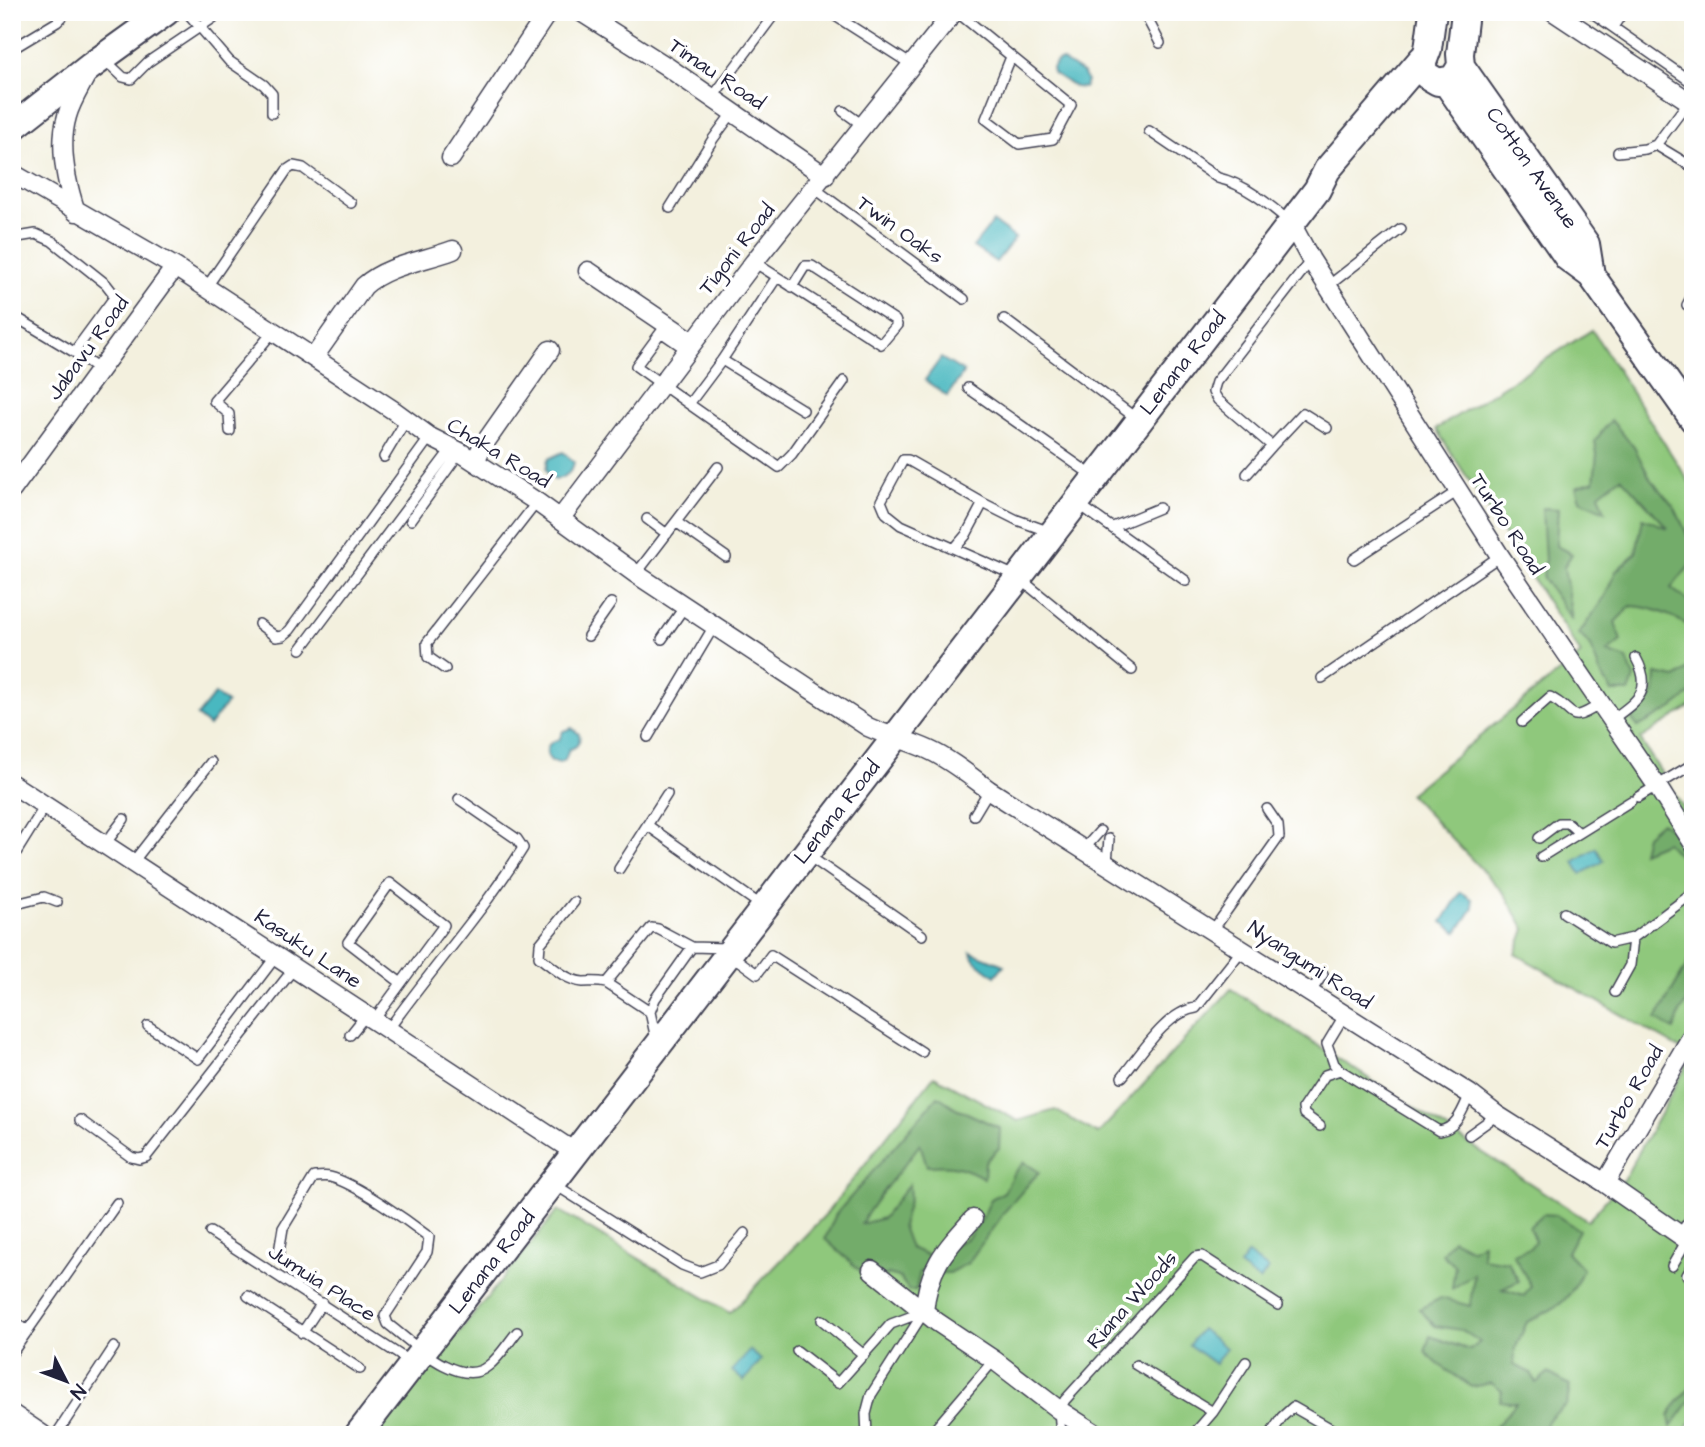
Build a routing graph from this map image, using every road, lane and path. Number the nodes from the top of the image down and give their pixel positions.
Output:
1 (67, 12) edge
2 (166, 12) edge
3 (187, 12) edge
4 (222, 12) edge
5 (548, 12) edge
6 (582, 12) edge
7 (776, 12) edge
8 (830, 12) edge
9 (956, 12) edge
10 (1140, 12) edge
11 (1433, 12) edge
12 (1446, 12) edge
13 (1455, 12) edge
14 (1465, 12) edge
15 (1554, 12) edge
16 (1591, 12) edge
17 (1623, 12) edge
18 (1613, 27) junction
19 (200, 28) junction
20 (1160, 43) dead end
21 (12, 49) edge
22 (1012, 57) junction
23 (97, 62) junction
24 (912, 65) junction
25 (1441, 65) junction
26 (1693, 83) edge
27 (712, 98) junction
28 (1691, 103) edge
29 (843, 111) dead end
30 (733, 112) junction
31 (272, 113) dead end
32 (864, 126) junction
33 (12, 128) edge
34 (1149, 131) dead end
35 (1656, 145) junction
36 (1618, 152) dead end
37 (451, 158) dead end
38 (1689, 165) dead end
39 (12, 173) edge
40 (820, 182) junction
41 (351, 203) dead end
42 (670, 208) dead end
43 (76, 212) junction
44 (1291, 223) junction
45 (1401, 229) dead end
46 (12, 238) edge
47 (453, 250) dead end
48 (1311, 260) junction
49 (754, 262) junction
50 (175, 267) junction
51 (588, 271) dead end
52 (1591, 275) junction
53 (778, 277) junction
54 (1328, 286) junction
55 (792, 287) junction
56 (206, 288) junction
57 (1693, 294) edge
58 (964, 299) dead end
59 (1687, 305) dead end
60 (14, 316) dead end
61 (1004, 319) dead end
62 (273, 332) junction
63 (690, 346) junction
64 (550, 350) dead end
65 (74, 352) junction
66 (314, 357) junction
67 (722, 360) junction
68 (100, 370) junction
69 (844, 381) dead end
70 (662, 383) junction
71 (968, 388) dead end
72 (688, 404) junction
73 (803, 410) dead end
74 (1693, 419) edge
75 (406, 420) junction
76 (1138, 420) junction
77 (1327, 428) dead end
78 (230, 430) dead end
79 (430, 437) junction
80 (1272, 446) junction
81 (463, 454) junction
82 (384, 457) dead end
83 (718, 467) dead end
84 (1247, 474) dead end
85 (1094, 477) junction
86 (12, 490) edge
87 (1458, 491) junction
88 (537, 502) junction
89 (1075, 502) junction
90 (983, 503) junction
91 (1159, 508) dead end
92 (560, 519) junction
93 (647, 519) dead end
94 (411, 520) dead end
95 (676, 522) junction
96 (1113, 527) junction
97 (1052, 533) junction
98 (667, 534) junction
99 (956, 548) junction
100 (1500, 556) junction
101 (726, 557) dead end
102 (1354, 559) dead end
103 (636, 574) junction
104 (1018, 577) junction
105 (1186, 581) dead end
106 (611, 603) dead end
107 (685, 606) junction
108 (258, 624) dead end
109 (714, 626) junction
110 (587, 636) dead end
111 (662, 639) dead end
112 (301, 649) dead end
113 (1636, 658) dead end
114 (445, 669) dead end
115 (1132, 670) dead end
116 (1322, 678) dead end
117 (1600, 704) junction
118 (1611, 720) junction
119 (1522, 722) dead end
120 (648, 737) dead end
121 (894, 739) junction
122 (211, 762) dead end
123 (1693, 764) edge
124 (12, 784) edge
125 (1657, 786) junction
126 (989, 790) junction
127 (667, 794) dead end
128 (459, 799) dead end
129 (46, 806) junction
130 (1268, 809) dead end
131 (974, 815) dead end
132 (124, 820) dead end
133 (647, 825) junction
134 (1100, 831) dead end
135 (1579, 833) junction
136 (1539, 838) dead end
137 (1109, 839) dead end
138 (1693, 843) edge
139 (105, 844) junction
140 (1084, 849) junction
141 (805, 853) junction
142 (1541, 857) dead end
143 (12, 859) edge
144 (133, 862) junction
145 (1107, 862) junction
146 (619, 869) dead end
147 (1693, 893) edge
148 (57, 902) dead end
149 (574, 902) dead end
150 (12, 905) edge
151 (763, 907) junction
152 (1564, 913) dead end
153 (1213, 930) junction
154 (922, 934) dead end
155 (1633, 938) junction
156 (692, 947) junction
157 (1243, 948) junction
158 (730, 950) junction
159 (277, 955) junction
160 (295, 967) junction
161 (1323, 974) dead end
162 (401, 983) junction
163 (606, 984) junction
164 (1615, 992) dead end
165 (1310, 993) junction
166 (650, 1012) junction
167 (1346, 1013) junction
168 (376, 1021) junction
169 (148, 1026) dead end
170 (1693, 1034) edge
171 (350, 1035) dead end
172 (657, 1045) junction
173 (922, 1052) dead end
174 (1340, 1070) junction
175 (1122, 1077) dead end
176 (1470, 1094) junction
177 (1497, 1115) junction
178 (80, 1120) dead end
179 (1320, 1126) dead end
180 (1469, 1135) dead end
181 (576, 1153) junction
182 (1605, 1183) junction
183 (553, 1184) junction
184 (117, 1203) dead end
185 (1693, 1215) edge
186 (972, 1219) dead end
187 (210, 1232) dead end
188 (746, 1233) dead end
189 (1686, 1240) edge
190 (279, 1251) dead end
191 (1693, 1265) edge
192 (1672, 1266) dead end
193 (872, 1270) dead end
194 (1686, 1275) dead end
195 (248, 1296) dead end
196 (323, 1303) junction
197 (1278, 1305) dead end
198 (924, 1312) junction
199 (12, 1320) edge
200 (822, 1320) dead end
201 (27, 1331) junction
202 (517, 1332) dead end
203 (302, 1333) junction
204 (114, 1348) dead end
205 (797, 1350) dead end
206 (12, 1353) edge
207 (864, 1355) junction
208 (418, 1357) junction
209 (994, 1360) junction
210 (1246, 1362) dead end
211 (1136, 1365) dead end
212 (360, 1369) dead end
213 (1059, 1410) junction
214 (1213, 1412) junction
215 (12, 1414) edge
216 (35, 1432) edge
217 (56, 1435) edge
218 (358, 1435) edge
219 (867, 1435) edge
220 (930, 1435) edge
221 (1061, 1435) edge
222 (1098, 1435) edge
223 (1193, 1435) edge
224 (1270, 1435) edge
225 (1342, 1435) edge

1 - 21 lane
2 - 23 street
3 - 19 lane
4 - 19 lane
5 - 37 street
6 - 27 street, Timau Road
7 - 27 lane
8 - 24 lane
9 - 22 lane
9 - 24 street, Tigoni Road
10 - 20 lane
11 - 25 street
12 - 13 street
14 - 25 street
15 - 28 street
16 - 18 lane
17 - 18 lane
18 - 26 lane
19 - 23 lane
19 - 31 lane
22 - 22 lane
23 - 33 street
23 - 43 street
24 - 32 street, Tigoni Road
25 - 44 street, Lenana Road
25 - 52 street, Cotton Avenue
25 - 52 street, Cotton Avenue
27 - 30 street, Timau Road
28 - 35 lane
29 - 32 lane
30 - 40 street, Timau Road
30 - 42 lane
32 - 40 street, Tigoni Road
34 - 44 lane
35 - 36 lane
35 - 38 lane
39 - 43 street, Chaka Road
40 - 49 street, Tigoni Road
40 - 58 lane, Twin Oaks
41 - 56 lane
43 - 50 street, Chaka Road
44 - 48 street, Turbo Road
44 - 76 street, Lenana Road
45 - 54 lane
46 - 65 lane
47 - 66 street
48 - 54 street, Turbo Road
48 - 80 lane
49 - 53 lane
49 - 63 street, Tigoni Road
50 - 56 street, Chaka Road
50 - 68 street, Jabavu Road
51 - 63 street
52 - 74 street, Cotton Avenue
53 - 55 lane
53 - 67 lane
54 - 87 street, Turbo Road
55 - 55 lane
56 - 62 street, Chaka Road
57 - 59 lane
60 - 65 lane
61 - 76 lane
62 - 66 street, Chaka Road
62 - 78 lane
63 - 70 street, Tigoni Road
63 - 70 lane
64 - 81 street
65 - 68 lane
66 - 75 street, Chaka Road
67 - 72 lane
67 - 73 lane
68 - 86 street, Jabavu Road
69 - 72 lane
70 - 72 lane
70 - 92 street, Tigoni Road
71 - 85 lane
75 - 79 street, Chaka Road
75 - 82 lane
76 - 85 street, Lenana Road
77 - 80 lane
79 - 81 street, Chaka Road
79 - 108 lane
80 - 84 lane
81 - 88 street, Chaka Road
81 - 94 lane
81 - 112 lane
83 - 95 lane
85 - 89 street, Lenana Road
87 - 100 street, Turbo Road
87 - 102 lane
88 - 92 street, Chaka Road
88 - 114 lane
89 - 96 lane
89 - 97 street, Lenana Road
90 - 97 lane
90 - 99 lane
90 - 99 lane
91 - 96 lane
92 - 103 street, Chaka Road
93 - 98 lane
95 - 98 lane
95 - 101 lane
96 - 105 lane
97 - 104 street, Lenana Road
98 - 103 lane
99 - 104 lane
100 - 116 lane
100 - 117 street, Turbo Road
103 - 107 street, Chaka Road
104 - 115 lane
104 - 121 street, Lenana Road
106 - 110 lane
107 - 109 street, Chaka Road
107 - 111 lane
109 - 120 lane
109 - 121 street, Chaka Road
113 - 118 lane
117 - 118 street, Turbo Road
117 - 119 lane
118 - 125 street, Turbo Road
121 - 126 street, Nyangumi Road
121 - 141 street, Lenana Road
122 - 144 lane
123 - 125 lane
124 - 129 street, Kasuku Lane
125 - 135 lane
125 - 138 street, Turbo Road
126 - 131 lane
126 - 140 street, Nyangumi Road
127 - 133 lane
128 - 168 lane
129 - 139 street, Kasuku Lane
129 - 143 lane
130 - 153 lane
132 - 139 lane
133 - 146 lane
133 - 151 lane
134 - 140 lane
135 - 136 lane
135 - 142 lane
137 - 145 lane
139 - 144 street, Kasuku Lane
140 - 145 street, Nyangumi Road
141 - 151 street, Lenana Road
141 - 154 lane
144 - 159 street, Kasuku Lane
145 - 153 street, Nyangumi Road
147 - 155 lane
148 - 150 lane
149 - 163 lane
151 - 158 street, Lenana Road
152 - 155 lane
153 - 157 street, Nyangumi Road
155 - 164 lane
156 - 158 lane
156 - 163 lane
156 - 166 lane
157 - 165 street, Nyangumi Road
157 - 175 lane
158 - 172 street, Lenana Road
158 - 173 lane
159 - 160 street, Kasuku Lane
159 - 169 lane
160 - 168 street, Kasuku Lane
160 - 178 lane
161 - 165 lane
162 - 162 lane
162 - 168 lane
163 - 166 lane
165 - 167 street, Nyangumi Road
166 - 172 lane
167 - 174 lane
167 - 176 street, Nyangumi Road
168 - 171 lane
168 - 181 street, Kasuku Lane
170 - 182 street, Turbo Road
172 - 181 street, Lenana Road
174 - 176 lane
174 - 179 lane
176 - 177 street, Nyangumi Road
177 - 180 lane
177 - 182 street, Nyangumi Road
181 - 183 street, Lenana Road
182 - 189 street, Nyangumi Road
183 - 188 lane
183 - 208 street, Lenana Road
184 - 201 lane
185 - 189 lane
186 - 198 street
187 - 196 lane, Jumuia Place
189 - 192 lane
190 - 208 lane
191 - 194 lane
193 - 198 street
195 - 203 lane
196 - 203 lane
196 - 208 lane, Jumuia Place
197 - 213 lane, Riana Woods
198 - 207 lane
198 - 209 street
198 - 219 lane
199 - 201 lane
200 - 207 lane
201 - 206 lane
202 - 208 lane
203 - 212 lane
204 - 217 lane
205 - 207 lane
208 - 218 street, Lenana Road
209 - 213 street
209 - 220 lane
210 - 214 lane
211 - 214 lane
213 - 221 lane
213 - 222 street
214 - 223 lane
215 - 216 street
224 - 225 lane

